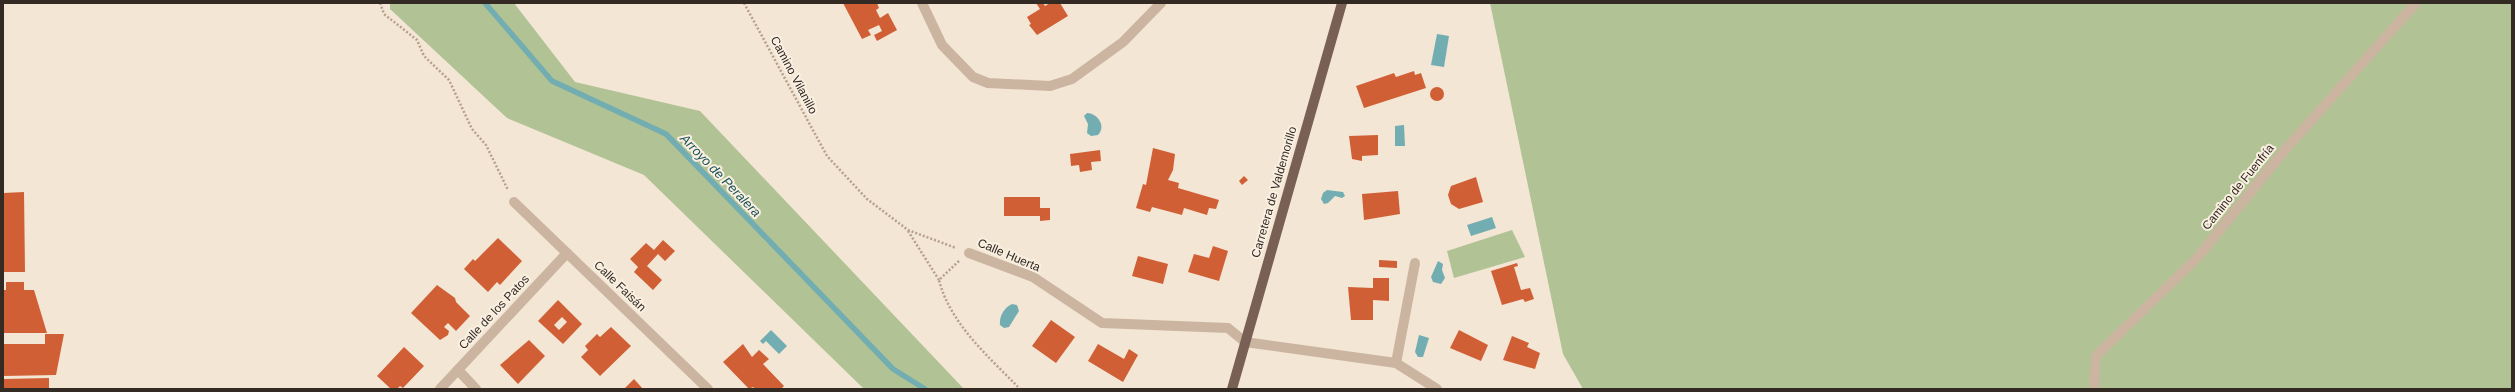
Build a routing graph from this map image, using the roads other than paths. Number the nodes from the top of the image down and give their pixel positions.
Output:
1 (922, 3) edge
2 (1161, 3) edge
3 (1342, 3) edge
4 (2416, 3) edge
5 (514, 202) road end
6 (969, 252) road end
7 (567, 253) junction
8 (1415, 263) dead end
9 (1245, 342) junction
10 (1396, 363) junction
11 (458, 370) junction
12 (440, 389) edge
13 (476, 389) edge
14 (708, 389) edge
15 (1232, 389) edge
16 (1437, 389) edge
17 (2094, 389) edge

1 - 2 street
3 - 9 main road, Carretera de Valdemorillo
4 - 17 street, Camino de Fuenfría
5 - 7 street, Calle Faisán
6 - 9 street, Calle Huerta
7 - 11 street, Calle de los Patos
7 - 14 street, Calle Faisán
8 - 10 street
9 - 10 street
9 - 15 main road, Carretera de Valdemorillo
10 - 16 street
11 - 12 street, Calle de los Patos
11 - 13 street

